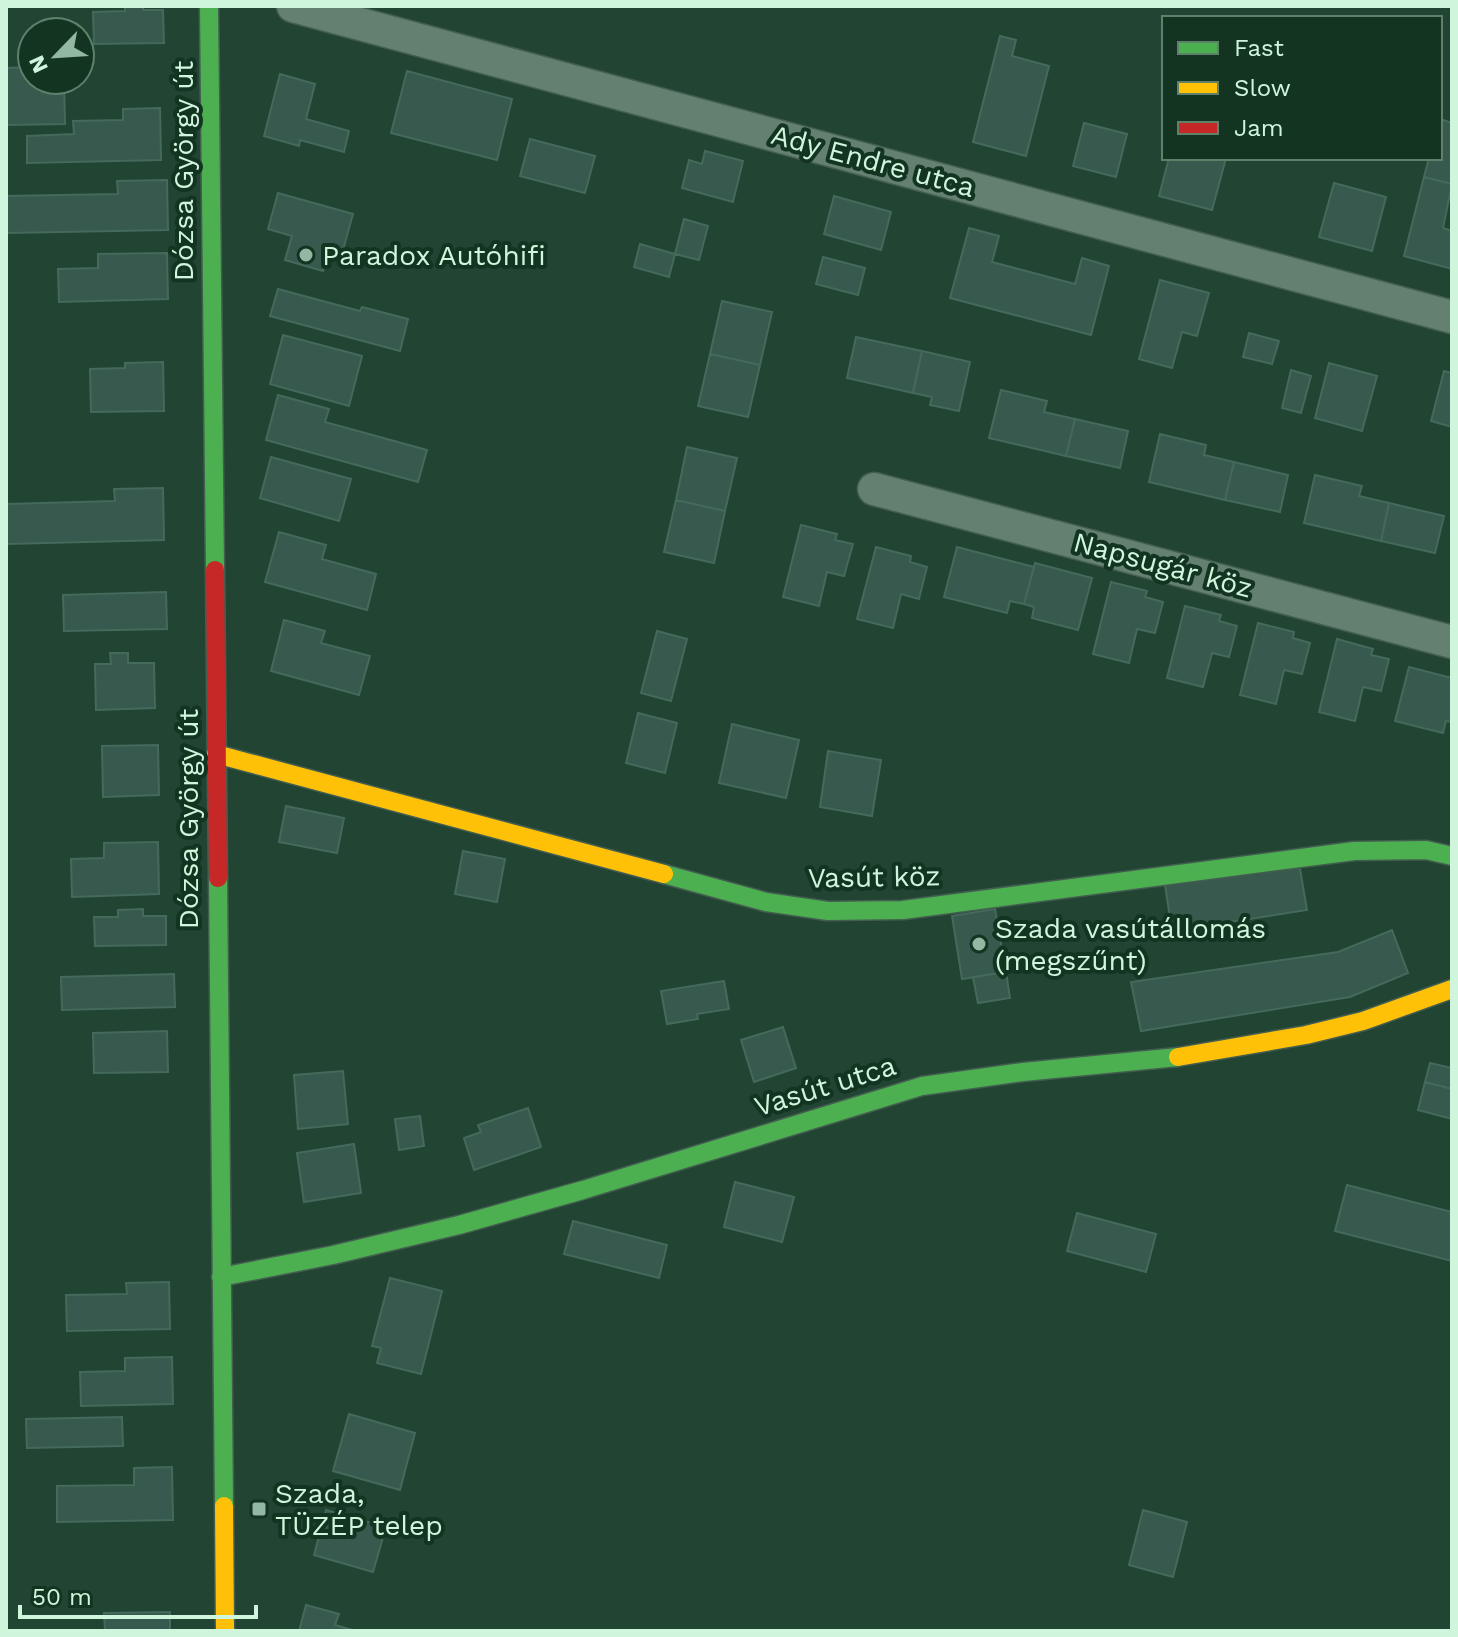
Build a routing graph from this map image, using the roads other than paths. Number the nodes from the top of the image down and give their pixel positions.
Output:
1 (209, 6) edge
2 (293, 6) edge
3 (1452, 317) edge
4 (874, 489) dead end
5 (1452, 642) edge
6 (216, 754) junction
7 (1452, 856) edge
8 (1452, 989) edge
9 (221, 1277) junction
10 (225, 1631) edge

1 - 6 street, Dózsa György út
2 - 3 street, Ady Endre utca
4 - 5 street, Napsugár köz
6 - 7 street, Vasút köz
6 - 9 street, Dózsa György út
8 - 9 street, Vasút utca
9 - 10 street, Dózsa György út

